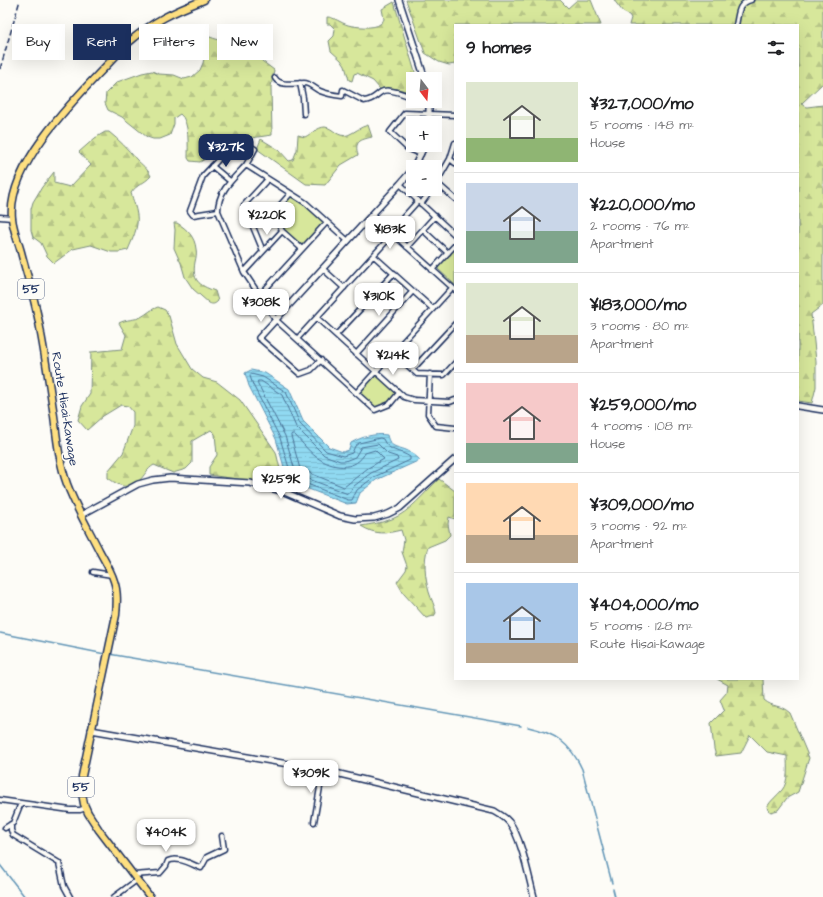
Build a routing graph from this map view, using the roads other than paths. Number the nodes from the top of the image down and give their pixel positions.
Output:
1 (204, 0) edge
2 (399, 0) edge
3 (751, 0) edge
4 (736, 24) edge
5 (423, 72) edge
6 (275, 78) dead end
7 (300, 84) junction
8 (406, 96) edge
9 (430, 108) edge
10 (304, 114) dead end
11 (430, 114) junction
12 (454, 115) edge
13 (454, 146) edge
14 (421, 154) joint
15 (450, 159) junction
16 (418, 160) edge
17 (454, 162) edge
18 (246, 165) junction
19 (212, 166) junction
20 (442, 173) edge
21 (406, 177) edge
22 (268, 179) junction
23 (230, 181) junction
24 (400, 184) junction
25 (442, 189) edge
26 (290, 194) junction
27 (426, 196) edge
28 (454, 198) edge
29 (420, 202) junction
30 (218, 211) junction
31 (372, 215) junction
32 (435, 216) junction
33 (0, 217) edge
34 (12, 218) junction
35 (327, 222) junction
36 (423, 230) junction
37 (282, 231) junction
38 (392, 233) junction
39 (454, 234) edge
40 (348, 241) junction
41 (407, 247) junction
42 (454, 247) edge
43 (302, 249) junction
44 (263, 251) junction
45 (448, 253) junction
46 (374, 256) junction
47 (323, 269) junction
48 (432, 270) junction
49 (244, 272) junction
50 (394, 273) junction
51 (344, 288) junction
52 (454, 289) edge
53 (413, 291) junction
54 (260, 296) junction
55 (433, 309) junction
56 (317, 318) junction
57 (276, 320) junction
58 (454, 327) edge
59 (336, 335) junction
60 (259, 338) joint
61 (297, 339) junction
62 (393, 352) junction
63 (356, 354) junction
64 (321, 360) junction
65 (454, 364) edge
66 (413, 369) junction
67 (376, 371) junction
68 (430, 374) junction
69 (356, 393) junction
70 (399, 393) junction
71 (454, 400) edge
72 (428, 401) junction
73 (799, 406) edge
74 (823, 410) edge
75 (454, 428) edge
76 (454, 461) edge
77 (81, 515) junction
78 (93, 572) dead end
79 (112, 575) junction
80 (91, 730) junction
81 (323, 770) junction
82 (0, 800) edge
83 (20, 803) junction
84 (86, 808) junction
85 (314, 822) dead end
86 (11, 824) junction
87 (5, 828) dead end
88 (222, 836) dead end
89 (135, 878) junction
90 (70, 897) edge
91 (114, 897) edge
92 (150, 897) edge
93 (534, 897) edge

1 - 34 main road, Route Hisai-Kawage / 55
2 - 5 street
3 - 4 street
6 - 7 street
7 - 8 street
7 - 10 street
9 - 11 street
11 - 12 street
11 - 14 street
13 - 15 street
14 - 16 street
15 - 17 street
15 - 20 street
18 - 19 street
18 - 22 street
18 - 23 street
19 - 23 street
19 - 30 street
21 - 24 street
22 - 26 street
22 - 44 street
23 - 30 street
24 - 29 street
24 - 31 street
25 - 28 street
26 - 35 street
26 - 37 street
27 - 29 street
29 - 32 street
29 - 38 street
30 - 49 street
31 - 38 street
31 - 40 street
32 - 36 street
32 - 39 street
33 - 34 street
34 - 77 main road, Route Hisai-Kawage / 55
35 - 40 street
35 - 43 street
36 - 41 street
36 - 45 street
37 - 43 street
37 - 44 street
38 - 41 street
38 - 46 street
40 - 47 street
41 - 48 street
42 - 45 street
43 - 54 street
44 - 49 street
45 - 48 street
46 - 50 street
46 - 51 street
47 - 51 street
47 - 57 street
48 - 52 street
49 - 54 street
50 - 53 street
50 - 59 street
51 - 56 street
52 - 55 street
53 - 55 street
53 - 63 street
54 - 57 street
55 - 62 street
56 - 59 street
56 - 61 street
57 - 60 street
57 - 61 street
58 - 66 street
59 - 63 street
60 - 64 street
61 - 64 street
62 - 66 street
62 - 67 street
63 - 67 street
64 - 69 street
65 - 68 street
66 - 68 street
67 - 69 street
67 - 70 street
68 - 72 street
69 - 70 street
70 - 72 street
71 - 72 street
72 - 75 street
73 - 74 street
76 - 77 street
77 - 79 main road, Route Hisai-Kawage / 55
78 - 79 street
79 - 80 main road, Route Hisai-Kawage / 55
80 - 81 street
80 - 84 main road, Route Hisai-Kawage / 55
81 - 85 street
81 - 93 street
82 - 83 street
83 - 84 street
83 - 86 street
84 - 89 main road, Route Hisai-Kawage / 55
86 - 87 street
86 - 90 street
88 - 89 street
89 - 91 street
89 - 92 main road, Route Hisai-Kawage / 55

